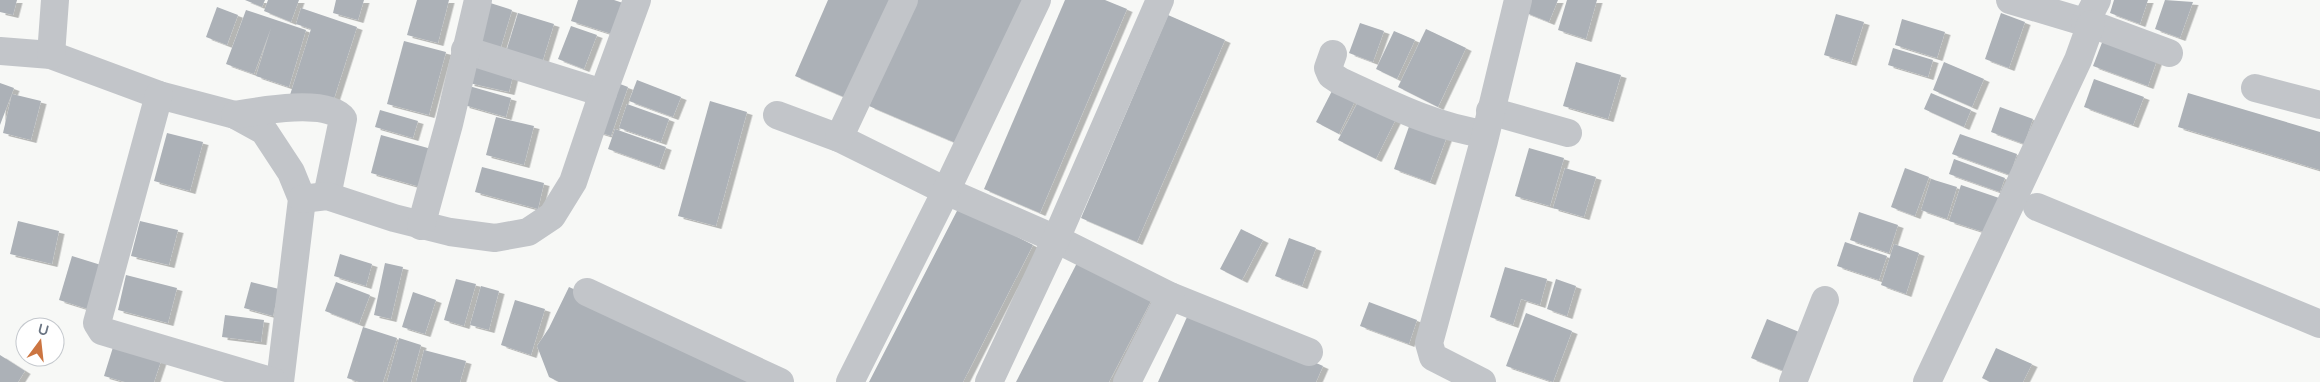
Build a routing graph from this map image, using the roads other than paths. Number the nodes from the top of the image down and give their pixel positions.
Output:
1 (54, 0) edge
2 (478, 0) edge
3 (638, 0) edge
4 (904, 0) edge
5 (1037, 0) edge
6 (1160, 0) edge
7 (1518, 0) edge
8 (2010, 0) edge
9 (2091, 15) edge
10 (465, 50) junction
11 (0, 51) edge
12 (2169, 53) dead end
13 (1333, 54) dead end
14 (50, 55) junction
15 (2255, 88) dead end
16 (603, 93) junction
17 (158, 95) junction
18 (2320, 106) edge
19 (235, 115) junction
20 (777, 115) dead end
21 (1488, 123) junction
22 (1568, 133) dead end
23 (839, 138) junction
24 (946, 191) junction
25 (314, 197) junction
26 (2037, 207) dead end
27 (420, 226) junction
28 (1056, 239) junction
29 (587, 292) dead end
30 (1170, 296) junction
31 (1825, 300) dead end
32 (2320, 324) edge
33 (1309, 352) dead end
34 (274, 382) edge
35 (280, 382) edge
36 (780, 382) edge
37 (850, 382) edge
38 (989, 382) edge
39 (1127, 382) edge
40 (1482, 382) edge
41 (1793, 382) edge
42 (1927, 382) edge

1 - 14 street
2 - 10 street
3 - 16 street
4 - 23 street
5 - 24 street
6 - 28 street
7 - 21 street
8 - 9 street
9 - 12 street
9 - 42 street
10 - 16 street
10 - 27 street
11 - 14 street
13 - 21 street
14 - 17 street
15 - 18 street
16 - 27 street
17 - 19 street
17 - 34 street
19 - 25 street
19 - 25 street
20 - 23 street
21 - 22 street
21 - 40 street
23 - 24 street
24 - 28 street
24 - 37 street
25 - 27 street
25 - 35 street
26 - 32 street
28 - 30 street
28 - 38 street
29 - 36 street
30 - 33 street
30 - 39 street
31 - 41 street

